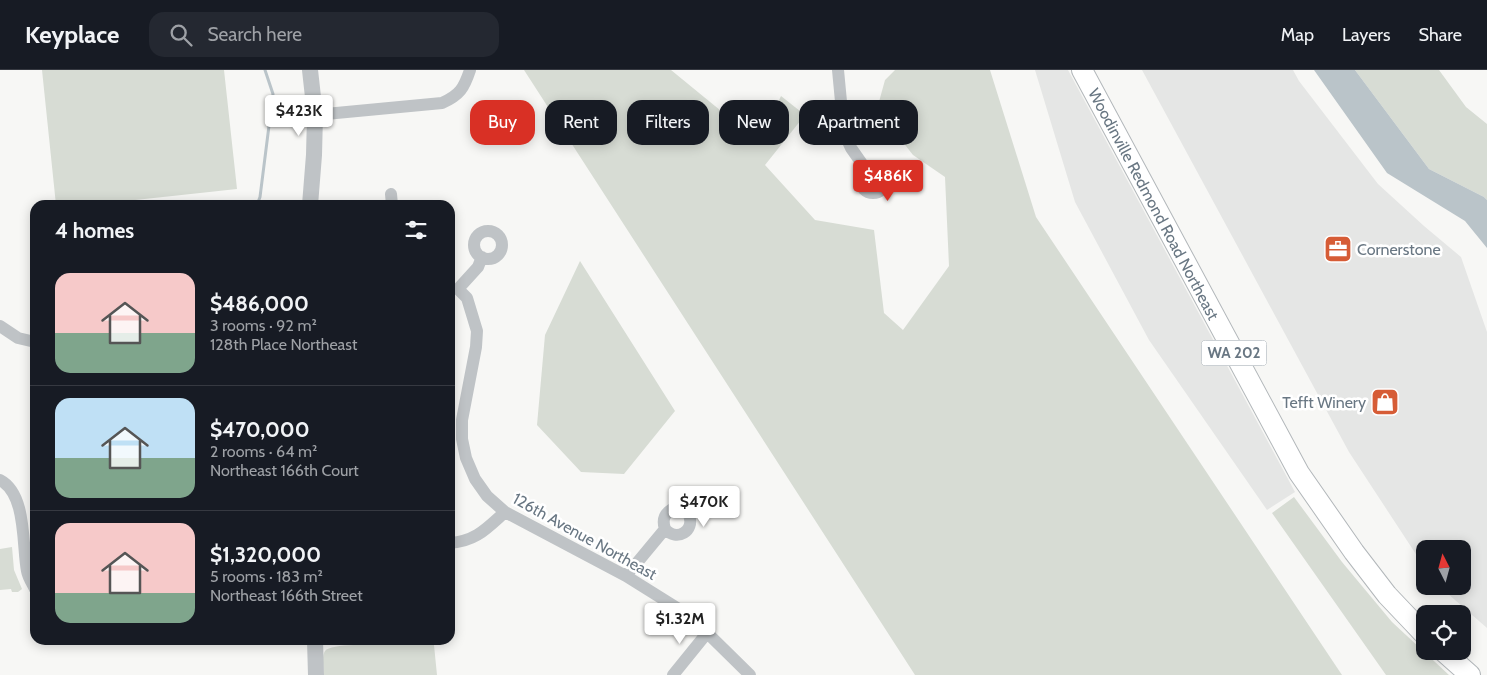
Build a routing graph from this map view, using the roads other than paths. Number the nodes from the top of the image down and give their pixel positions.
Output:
1 (310, 70) edge
2 (470, 70) edge
3 (838, 70) edge
4 (1082, 70) edge
5 (315, 115) junction
6 (865, 168) dead end
7 (310, 200) edge
8 (482, 257) dead end
9 (455, 285) edge
10 (455, 287) edge
11 (0, 326) edge
12 (30, 341) edge
13 (456, 419) edge
14 (0, 480) edge
15 (505, 512) junction
16 (665, 529) dead end
17 (455, 542) edge
18 (626, 576) junction
19 (30, 580) edge
20 (1416, 626) edge
21 (707, 633) junction
22 (315, 645) edge
23 (1454, 660) edge
24 (316, 675) edge
25 (673, 675) edge
26 (750, 675) edge
27 (1470, 675) edge

1 - 5 street
2 - 5 street
3 - 6 street
4 - 20 main road, Woodinville Redmond Road Northeast / WA 202
5 - 7 street
8 - 9 street, 126th Avenue Northeast
10 - 13 street, 126th Avenue Northeast
11 - 12 street
13 - 15 street, 126th Avenue Northeast
14 - 19 street
15 - 17 street
15 - 18 street, 126th Avenue Northeast
16 - 18 street
18 - 21 street, 126th Avenue Northeast
21 - 25 street
21 - 26 street, 126th Avenue Northeast
22 - 24 street
23 - 27 main road

